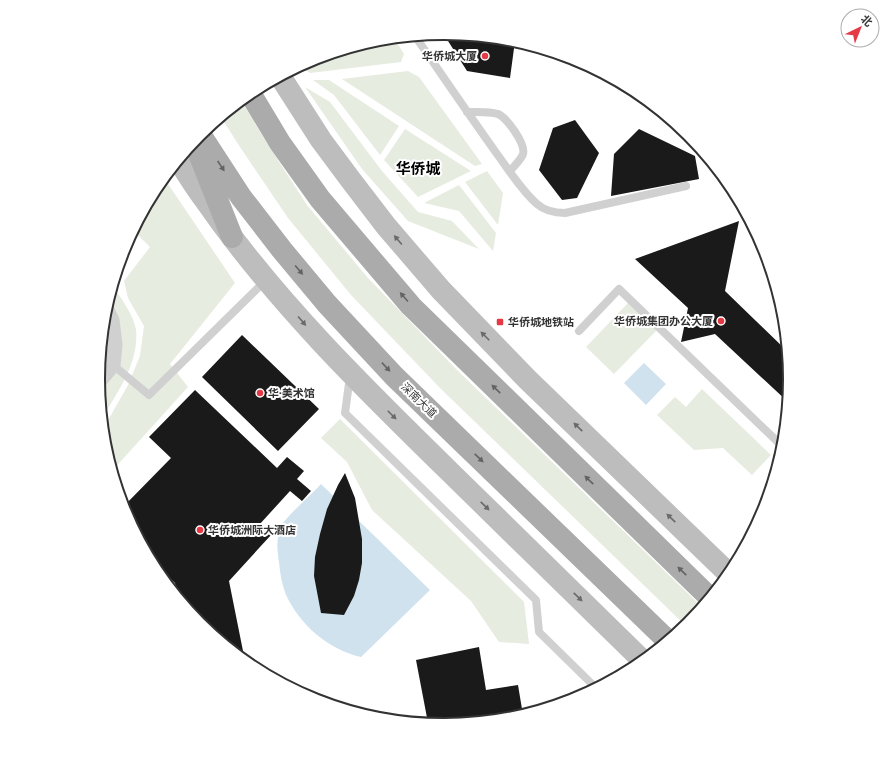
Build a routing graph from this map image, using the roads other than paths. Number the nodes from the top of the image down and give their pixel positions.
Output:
1 (419, 41) edge
2 (283, 81) edge
3 (265, 91) edge
4 (253, 99) edge
5 (467, 112) junction
6 (204, 139) edge
7 (280, 144) junction
8 (196, 147) edge
9 (181, 165) edge
10 (510, 171) junction
11 (686, 186) dead end
12 (232, 237) junction
13 (266, 279) junction
14 (111, 318) edge
15 (579, 331) dead end
16 (114, 364) junction
17 (350, 373) junction
18 (105, 374) edge
19 (777, 441) edge
20 (724, 569) edge
21 (706, 594) edge
22 (664, 637) edge
23 (639, 656) edge
24 (592, 684) edge

1 - 5 lane
20 -> 2 main road
3 - 7 main road
4 - 7 main road
5 - 10 lane
5 - 10 lane
6 -> 22 main road, 深南大道
21 -> 7 main road
8 - 12 main road
9 - 12 main road
10 - 11 lane
12 - 13 main road
13 - 16 lane
13 -> 17 main road
14 - 16 street
15 - 19 lane
16 - 18 street
17 -> 23 main road
17 - 24 lane

